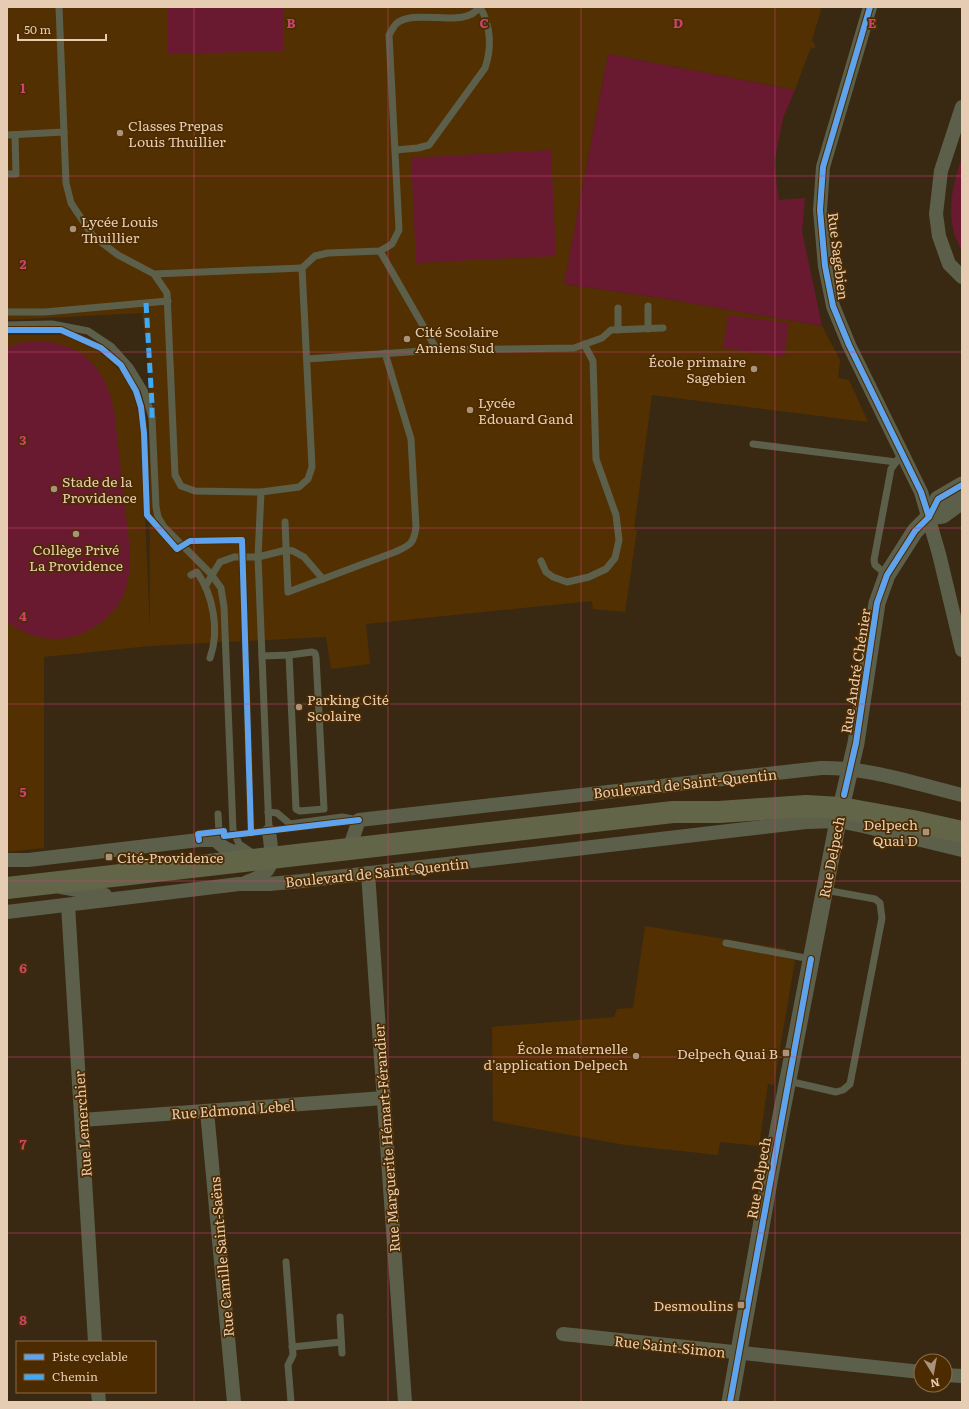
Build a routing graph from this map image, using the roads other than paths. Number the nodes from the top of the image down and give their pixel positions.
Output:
1 (59, 7) edge
2 (480, 7) edge
3 (870, 7) edge
4 (962, 107) edge
5 (64, 132) junction
6 (7, 135) edge
7 (15, 135) junction
8 (395, 150) junction
9 (7, 174) edge
10 (380, 251) junction
11 (302, 268) junction
12 (154, 274) junction
13 (962, 277) edge
14 (168, 301) junction
15 (648, 306) dead end
16 (618, 308) dead end
17 (7, 312) edge
18 (7, 325) edge
19 (663, 328) dead end
20 (648, 329) junction
21 (618, 330) junction
22 (584, 344) junction
23 (437, 350) junction
24 (385, 353) junction
25 (307, 359) junction
26 (753, 444) dead end
27 (899, 457) junction
28 (962, 485) edge
29 (261, 492) junction
30 (962, 501) edge
31 (929, 517) junction
32 (285, 522) dead end
33 (286, 550) junction
34 (258, 557) junction
35 (541, 561) dead end
36 (211, 574) junction
37 (191, 575) dead end
38 (887, 576) junction
39 (323, 579) junction
40 (206, 585) junction
41 (962, 650) edge
42 (289, 655) junction
43 (262, 656) junction
44 (210, 658) dead end
45 (850, 769) junction
46 (962, 795) edge
47 (841, 808) junction
48 (268, 812) junction
49 (683, 812) junction
50 (218, 814) dead end
51 (359, 820) junction
52 (962, 820) edge
53 (747, 830) junction
54 (269, 831) joint
55 (962, 832) edge
56 (216, 840) junction
57 (349, 849) junction
58 (962, 850) edge
59 (267, 858) junction
60 (7, 860) edge
61 (368, 873) junction
62 (46, 884) junction
63 (239, 884) junction
64 (7, 888) edge
65 (824, 890) junction
66 (123, 897) junction
67 (68, 905) junction
68 (7, 912) edge
69 (726, 943) dead end
70 (811, 958) junction
71 (788, 1082) junction
72 (384, 1098) junction
73 (208, 1111) junction
74 (82, 1120) junction
75 (286, 1262) dead end
76 (340, 1318) dead end
77 (563, 1334) dead end
78 (95, 1341) edge
79 (341, 1342) junction
80 (292, 1347) junction
81 (342, 1353) dead end
82 (738, 1353) junction
83 (913, 1371) edge
84 (234, 1402) edge
85 (291, 1402) edge
86 (405, 1402) edge
87 (730, 1402) edge

1 - 5 lane
2 - 8 lane
2 - 8 lane
3 - 27 street, Rue Sagebien
4 - 13 street
5 - 7 lane
5 - 12 lane
6 - 7 lane
7 - 9 lane
8 - 10 lane
10 - 11 lane
10 - 23 lane
11 - 12 lane
11 - 25 lane
12 - 14 lane
14 - 17 lane
14 - 29 lane
15 - 20 lane
16 - 21 lane
18 - 36 lane
19 - 20 lane
20 - 21 lane
21 - 22 lane
22 - 23 lane
22 - 35 lane
23 - 24 lane
24 - 25 lane
24 - 39 lane
25 - 29 lane
26 - 27 lane
27 - 31 street, Rue Sagebien
27 - 38 lane
28 - 31 street, Rue André Chénier
29 - 34 lane
30 - 31 street, Rue André Chénier
31 - 38 street, Rue André Chénier
31 - 41 street, Rue Sagebien
32 - 33 lane
33 - 34 lane
33 - 39 lane
33 - 39 lane
34 - 36 lane
34 - 43 lane
36 - 40 lane
36 - 59 lane
37 - 40 lane
38 - 45 street, Rue André Chénier
40 - 44 lane
42 - 42 lane
42 - 43 lane
43 - 48 lane
45 - 46 street, Boulevard de Saint-Quentin
45 - 47 street, Rue André Chénier
45 - 51 street, Boulevard de Saint-Quentin
47 - 49 main road, Boulevard de Saint-Quentin
47 - 52 main road
47 - 53 street, Boulevard de Saint-Quentin
47 - 55 main road
47 - 58 street
47 - 65 street, Rue Delpech
48 - 51 lane
48 - 54 lane
49 - 53 street, Boulevard de Saint-Quentin
49 - 57 main road, Boulevard de Saint-Quentin
50 - 56 lane
51 - 57 street, Boulevard de Saint-Quentin
53 - 61 street, Boulevard de Saint-Quentin
54 - 59 street
56 - 59 street, Boulevard de Saint-Quentin
56 - 60 street
57 - 59 main road, Boulevard de Saint-Quentin
59 - 62 main road, Boulevard de Saint-Quentin
59 - 63 street
61 - 63 street, Boulevard de Saint-Quentin
61 - 72 street, Rue Marguerite Hémart-Férandier
62 - 64 main road, Boulevard de Saint-Quentin
62 - 66 street
63 - 66 street, Boulevard de Saint-Quentin
65 - 70 street, Rue Delpech
65 - 71 lane
66 - 67 street, Boulevard de Saint-Quentin
67 - 68 street, Boulevard de Saint-Quentin
67 - 74 street, Rue Lemerchier
69 - 70 lane
70 - 71 street, Rue Delpech
71 - 82 street, Rue Delpech
72 - 73 street, Rue Edmond Lebel
72 - 86 street, Rue Marguerite Hémart-Férandier
73 - 74 street, Rue Edmond Lebel
73 - 84 street, Rue Camille Saint-Saëns
74 - 78 street, Rue Lemerchier
75 - 80 lane
76 - 79 lane
77 - 82 street, Rue Saint-Simon
79 - 80 lane
79 - 81 lane
80 - 85 lane
82 - 83 street, Rue Saint-Simon
82 - 87 street, Rue Delpech

